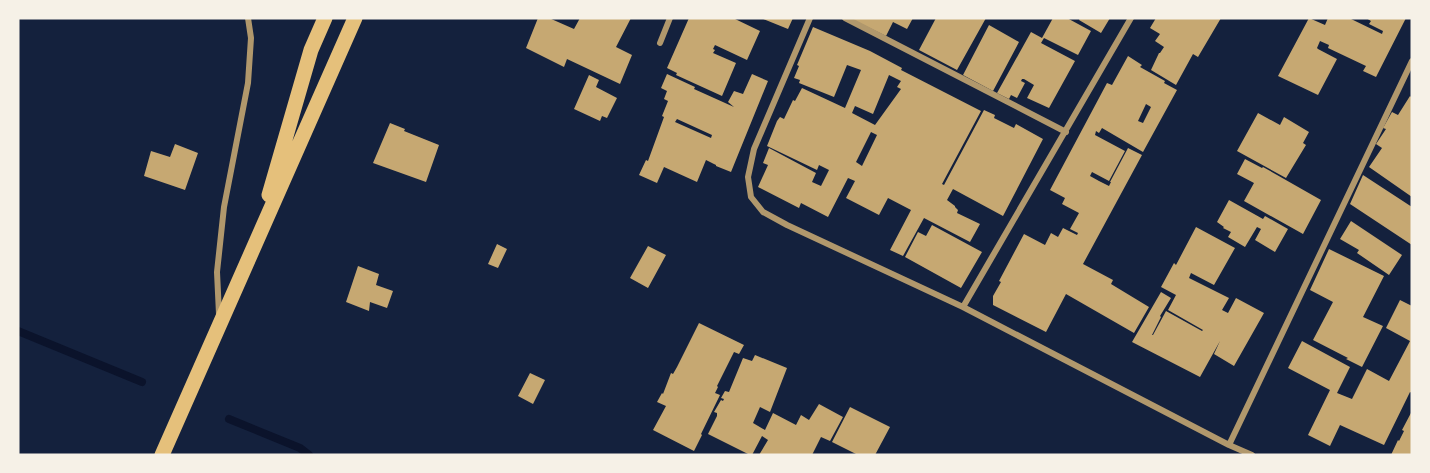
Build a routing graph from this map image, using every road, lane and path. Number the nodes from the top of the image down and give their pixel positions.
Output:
1 (248, 18) edge
2 (325, 18) edge
3 (355, 18) edge
4 (670, 18) edge
5 (810, 18) edge
6 (845, 18) edge
7 (1131, 18) edge
8 (660, 43) dead end
9 (1412, 62) edge
10 (1066, 132) junction
11 (251, 255) junction
12 (963, 307) junction
13 (220, 324) junction
14 (1229, 445) junction
15 (162, 455) edge
16 (1252, 455) edge

1 - 13 street
2 - 11 main road
3 - 11 main road
4 - 8 street
5 - 12 street
6 - 10 street
7 - 10 street
9 - 14 street
10 - 12 street
11 - 13 main road
12 - 14 street
13 - 15 main road
14 - 16 street

